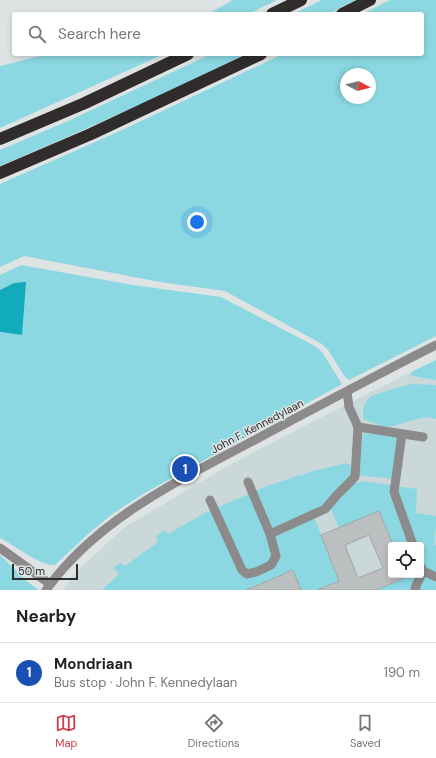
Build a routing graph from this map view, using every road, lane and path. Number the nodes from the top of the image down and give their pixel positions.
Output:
1 (301, 0) edge
2 (370, 0) edge
3 (276, 12) edge
4 (346, 12) edge
5 (184, 56) edge
6 (256, 56) edge
7 (0, 139) edge
8 (0, 172) edge
9 (436, 345) edge
10 (347, 392) junction
11 (358, 427) junction
12 (402, 434) junction
13 (423, 437) dead end
14 (248, 482) dead end
15 (210, 500) dead end
16 (270, 534) junction
17 (413, 542) edge
18 (0, 548) edge
19 (424, 569) edge
20 (436, 577) edge
21 (419, 578) edge
22 (48, 587) edge
23 (416, 590) edge

1 - 3 highway
2 - 4 highway
5 - 7 highway
6 - 8 highway
9 - 10 street, John F. Kennedylaan
10 - 11 street
10 - 22 street, John F. Kennedylaan
11 - 12 street
11 - 16 street
12 - 13 street
12 - 17 street
14 - 16 street
15 - 16 street
18 - 22 street
19 - 20 street
21 - 23 street

